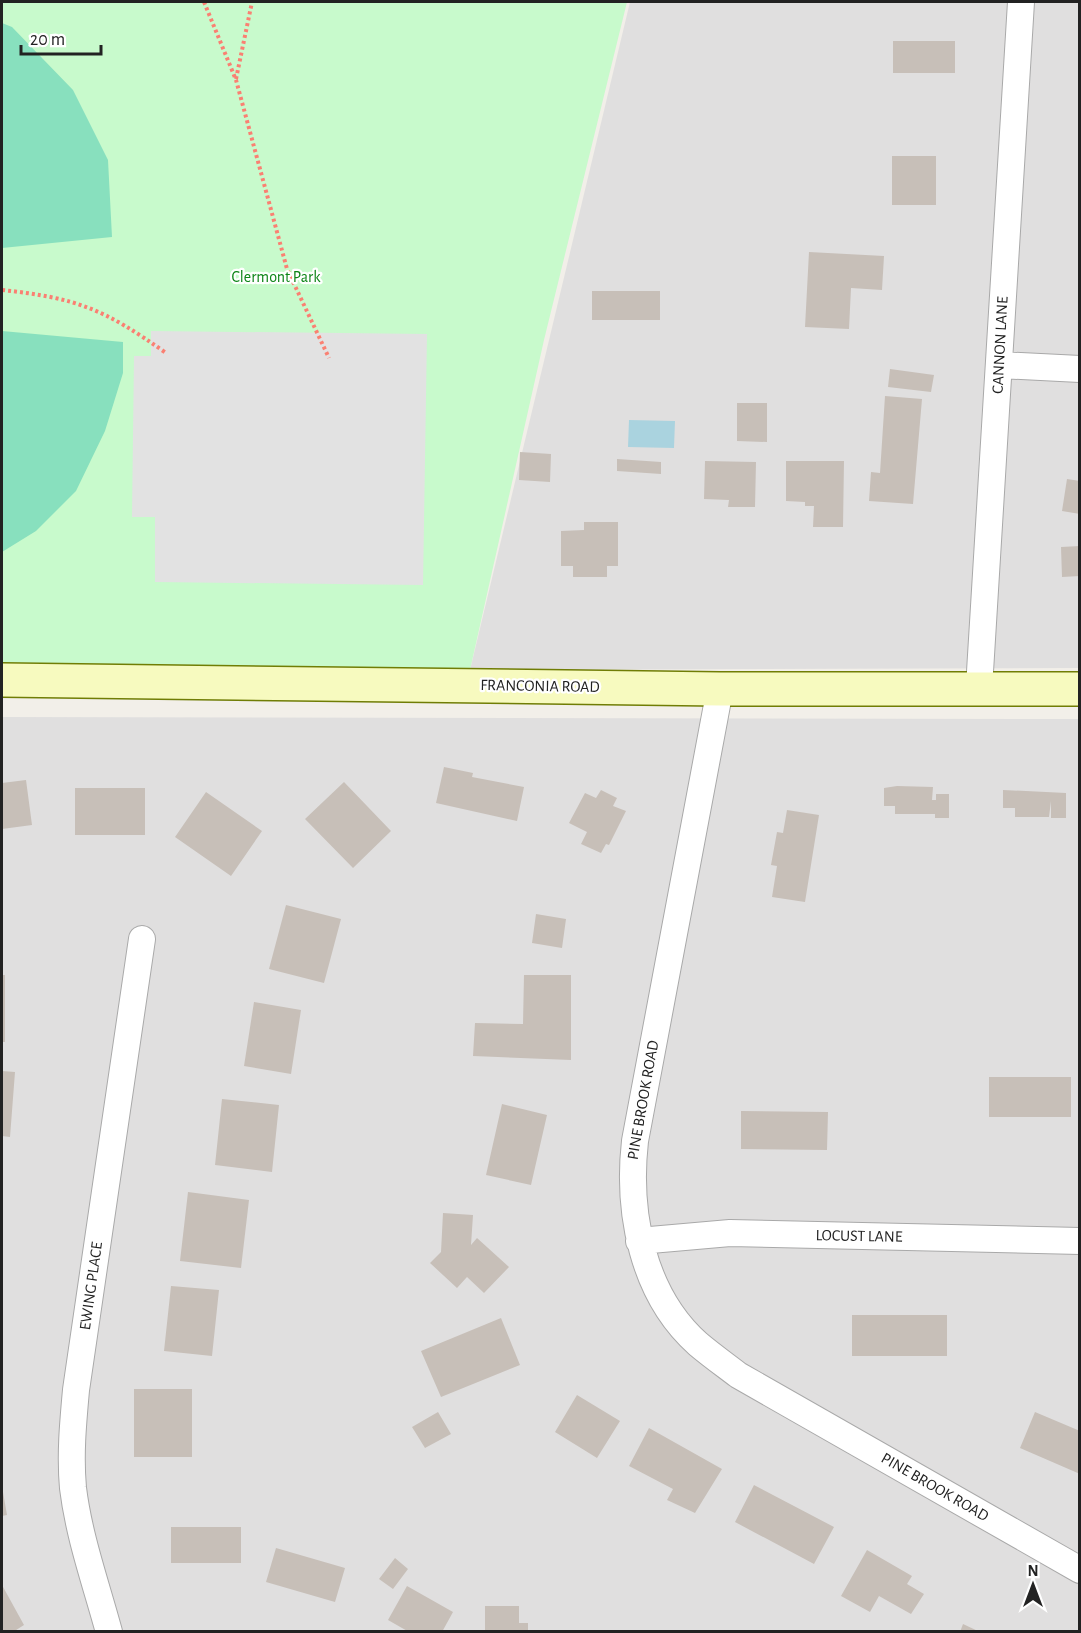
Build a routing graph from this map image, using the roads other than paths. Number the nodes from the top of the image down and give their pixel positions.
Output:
1 (1021, 2) edge
2 (999, 364) junction
3 (1080, 369) edge
4 (2, 680) edge
5 (979, 688) junction
6 (720, 689) junction
7 (1080, 689) edge
8 (142, 939) dead end
9 (1080, 1240) edge
10 (639, 1241) junction
11 (1080, 1569) edge
12 (109, 1632) edge

1 - 2 street, CANNON LANE
2 - 3 street
2 - 5 street, CANNON LANE
4 - 6 main road, FRANCONIA ROAD
5 - 6 main road, FRANCONIA ROAD
5 - 7 main road, FRANCONIA ROAD
6 - 10 street, PINE BROOK ROAD
8 - 12 street, EWING PLACE
9 - 10 street, LOCUST LANE
10 - 11 street, PINE BROOK ROAD

